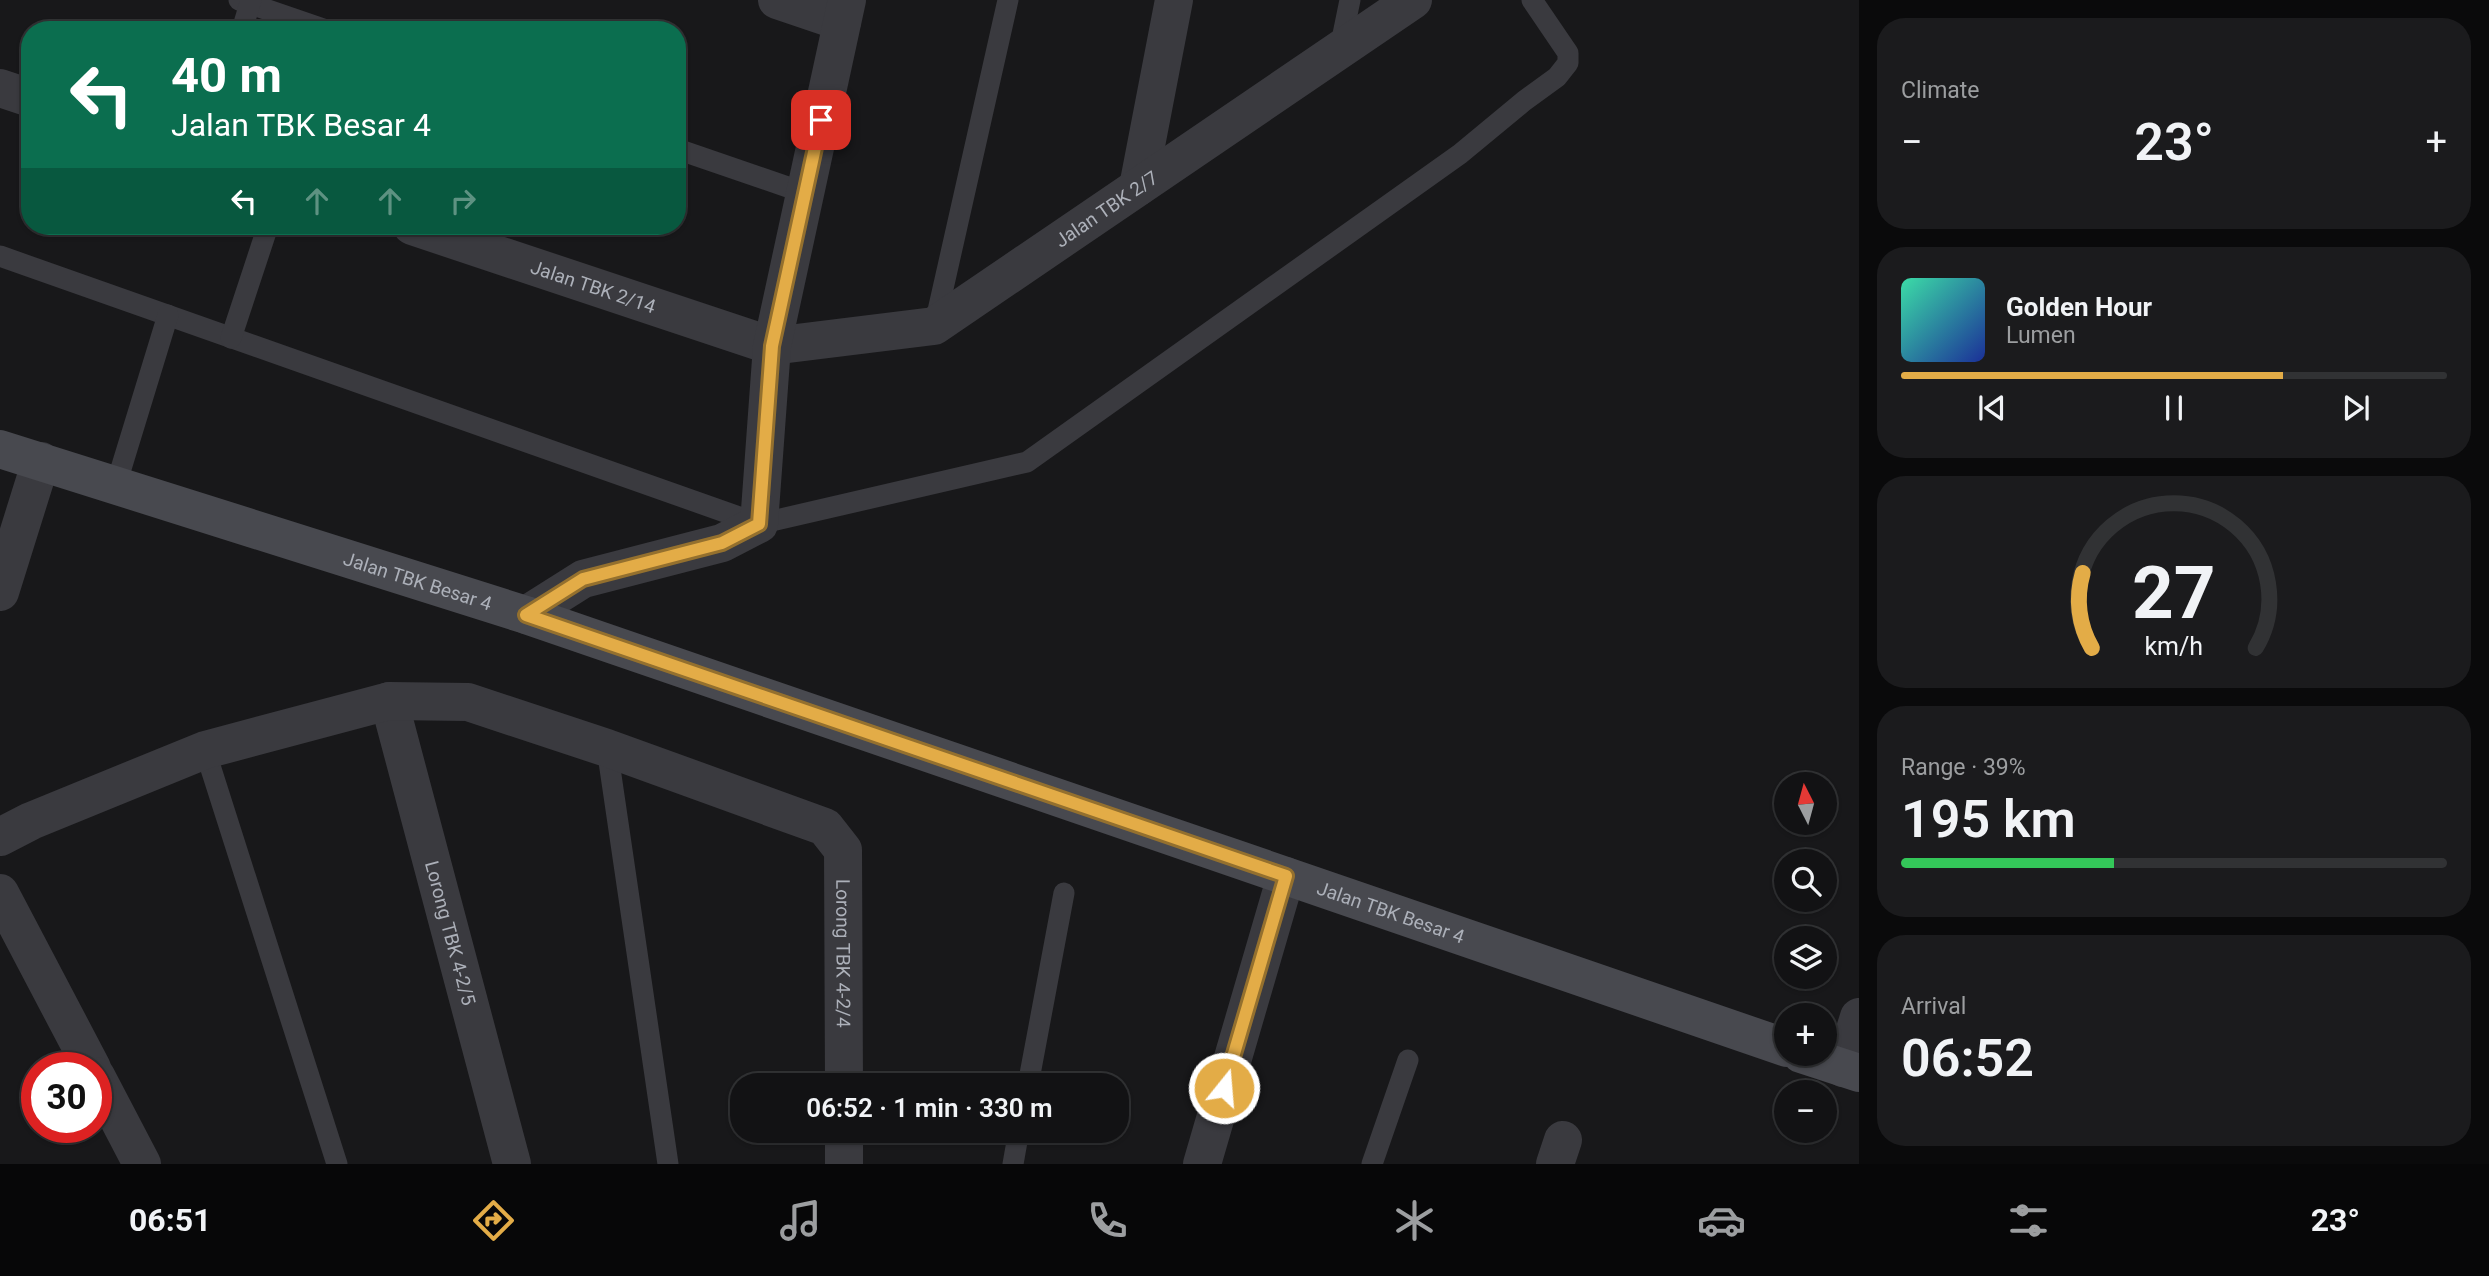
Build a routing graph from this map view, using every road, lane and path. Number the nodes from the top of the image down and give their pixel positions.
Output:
1 (776, 0) edge
2 (1008, 0) edge
3 (1174, 0) edge
4 (1350, 0) edge
5 (1413, 0) edge
6 (1532, 0) edge
7 (247, 1) edge
8 (844, 11) edge
9 (244, 21) edge
10 (301, 21) edge
11 (1340, 49) junction
12 (0, 88) edge
13 (21, 94) edge
14 (686, 152) edge
15 (1138, 187) junction
16 (805, 193) junction
17 (265, 235) edge
18 (439, 235) edge
19 (0, 256) edge
20 (168, 315) junction
21 (934, 326) junction
22 (232, 338) junction
23 (772, 346) junction
24 (0, 449) edge
25 (41, 461) junction
26 (116, 485) junction
27 (759, 524) junction
28 (0, 592) edge
29 (526, 615) junction
30 (388, 702) junction
31 (607, 748) junction
32 (205, 750) junction
33 (0, 837) edge
34 (1286, 876) junction
35 (0, 893) edge
36 (1064, 893) dead end
37 (1859, 1017) edge
38 (1774, 1044) edge
39 (84, 1052) edge
40 (1408, 1060) dead end
41 (1851, 1071) edge
42 (844, 1073) edge
43 (1030, 1073) edge
44 (112, 1107) edge
45 (844, 1143) edge
46 (1017, 1143) edge
47 (142, 1164) edge
48 (337, 1164) edge
49 (512, 1164) edge
50 (668, 1164) edge
51 (845, 1164) edge
52 (1013, 1164) edge
53 (1202, 1164) edge
54 (1371, 1164) edge

1 - 8 street
2 - 21 lane
3 - 15 street
4 - 11 lane
5 - 11 street, Jalan TBK 2/7
6 - 27 lane
7 - 9 lane
7 - 10 lane
8 - 16 street
11 - 15 street, Jalan TBK 2/7
12 - 13 street
14 - 16 lane
15 - 21 street, Jalan TBK 2/7
16 - 23 street
17 - 22 lane
18 - 23 street, Jalan TBK 2/14
19 - 20 lane
20 - 22 lane
20 - 26 lane
21 - 23 street, Jalan TBK 2/7
22 - 27 lane
23 - 27 street
24 - 25 street, Jalan TBK Besar 4
25 - 26 street, Jalan TBK Besar 4
25 - 28 street
26 - 29 street, Jalan TBK Besar 4
27 - 29 street
29 - 34 street, Jalan TBK Besar 4
30 - 31 street
30 - 32 street
30 - 49 street, Lorong TBK 4-2/5
31 - 42 street, Lorong TBK 4-2/4
31 - 50 lane
32 - 33 street
32 - 48 lane
34 - 38 street, Jalan TBK Besar 4
34 - 53 street
35 - 39 street
36 - 43 lane
37 - 41 street
40 - 54 lane
44 - 47 street
45 - 51 street
46 - 52 lane

